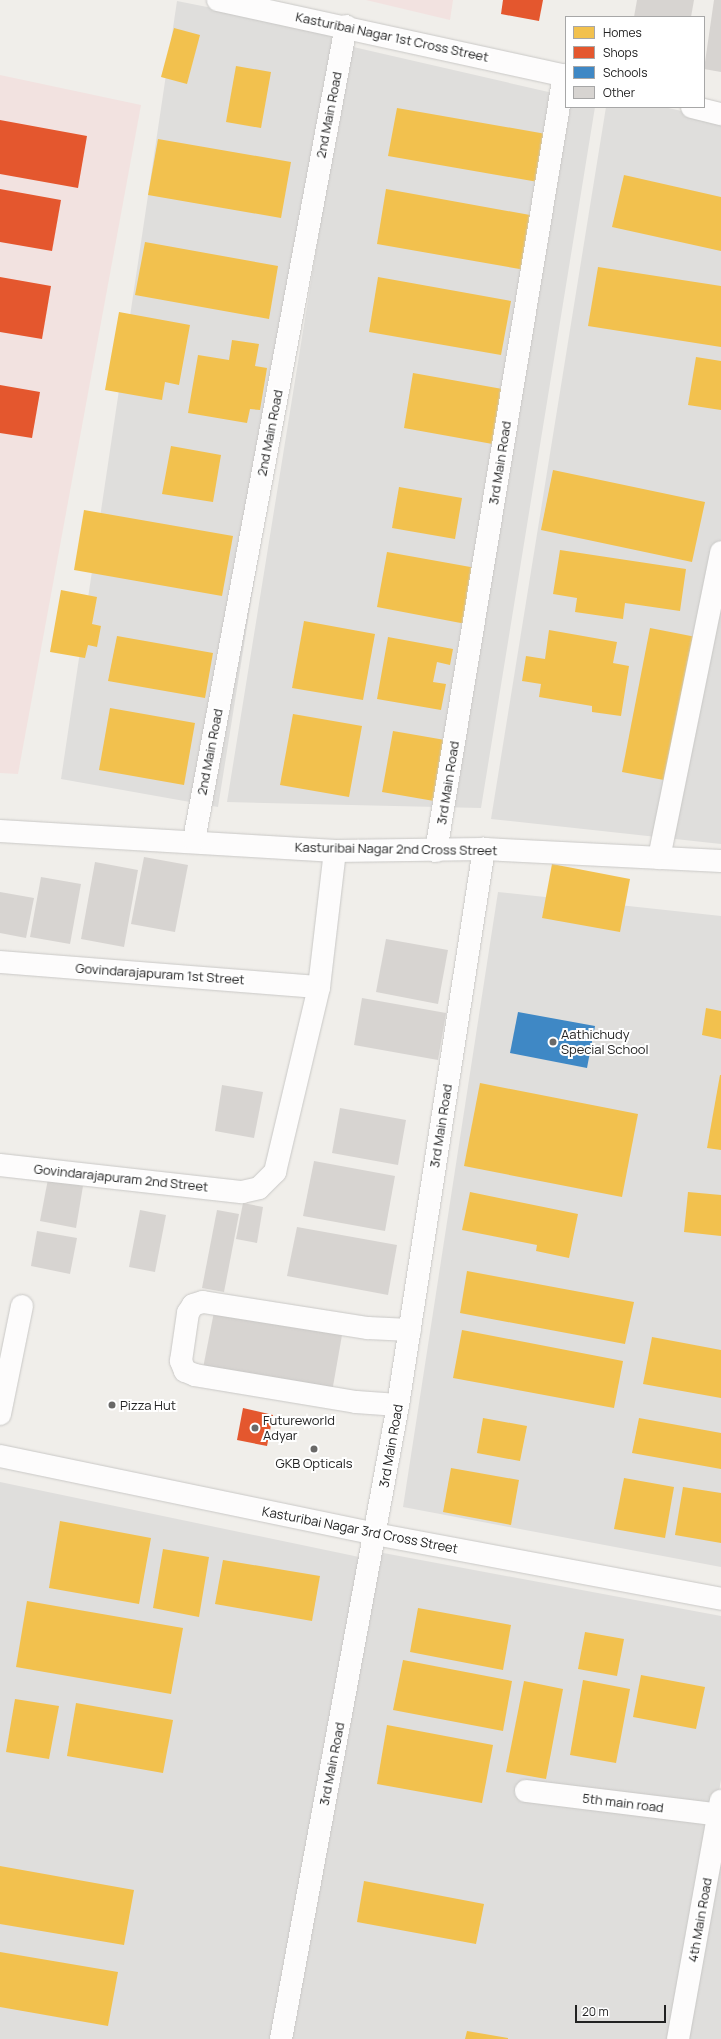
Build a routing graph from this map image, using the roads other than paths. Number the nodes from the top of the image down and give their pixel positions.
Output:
1 (222, 0) edge
2 (346, 26) junction
3 (565, 75) edge
4 (696, 108) edge
5 (721, 114) edge
6 (721, 552) edge
7 (0, 832) edge
8 (194, 840) junction
9 (484, 849) junction
10 (335, 850) junction
11 (436, 851) junction
12 (659, 858) junction
13 (721, 861) edge
14 (0, 962) edge
15 (319, 987) junction
16 (0, 1165) edge
17 (22, 1306) dead end
18 (410, 1330) junction
19 (398, 1405) junction
20 (0, 1414) edge
21 (0, 1456) edge
22 (375, 1534) junction
23 (721, 1599) edge
24 (526, 1791) dead end
25 (720, 1811) edge
26 (281, 2039) edge
27 (678, 2039) edge

1 - 2 street, Kasturibai Nagar 1st Cross Street
2 - 3 street, Kasturibai Nagar 1st Cross Street
2 - 8 street, 2nd Main Road
3 - 11 street, 3rd Main Road
4 - 5 street
6 - 12 street
7 - 8 street, Kasturibai Nagar 2nd Cross Street
8 - 10 street, Kasturibai Nagar 2nd Cross Street
9 - 11 street, Kasturibai Nagar 2nd Cross Street
9 - 12 street, Kasturibai Nagar 2nd Cross Street
9 - 18 street, 3rd Main Road
10 - 11 street, Kasturibai Nagar 2nd Cross Street
10 - 15 street
12 - 13 street, Kasturibai Nagar 2nd Cross Street
14 - 15 street, Govindarajapuram 1st Street
15 - 16 street, Govindarajapuram 2nd Street
17 - 20 street
18 - 19 street, 3rd Main Road
18 - 19 street
19 - 22 street, 3rd Main Road
21 - 22 street, Kasturibai Nagar 3rd Cross Street
22 - 23 street, Kasturibai Nagar 3rd Cross Street
22 - 26 street, 3rd Main Road
24 - 25 street, 5th main road
25 - 27 street, 4th Main Road

